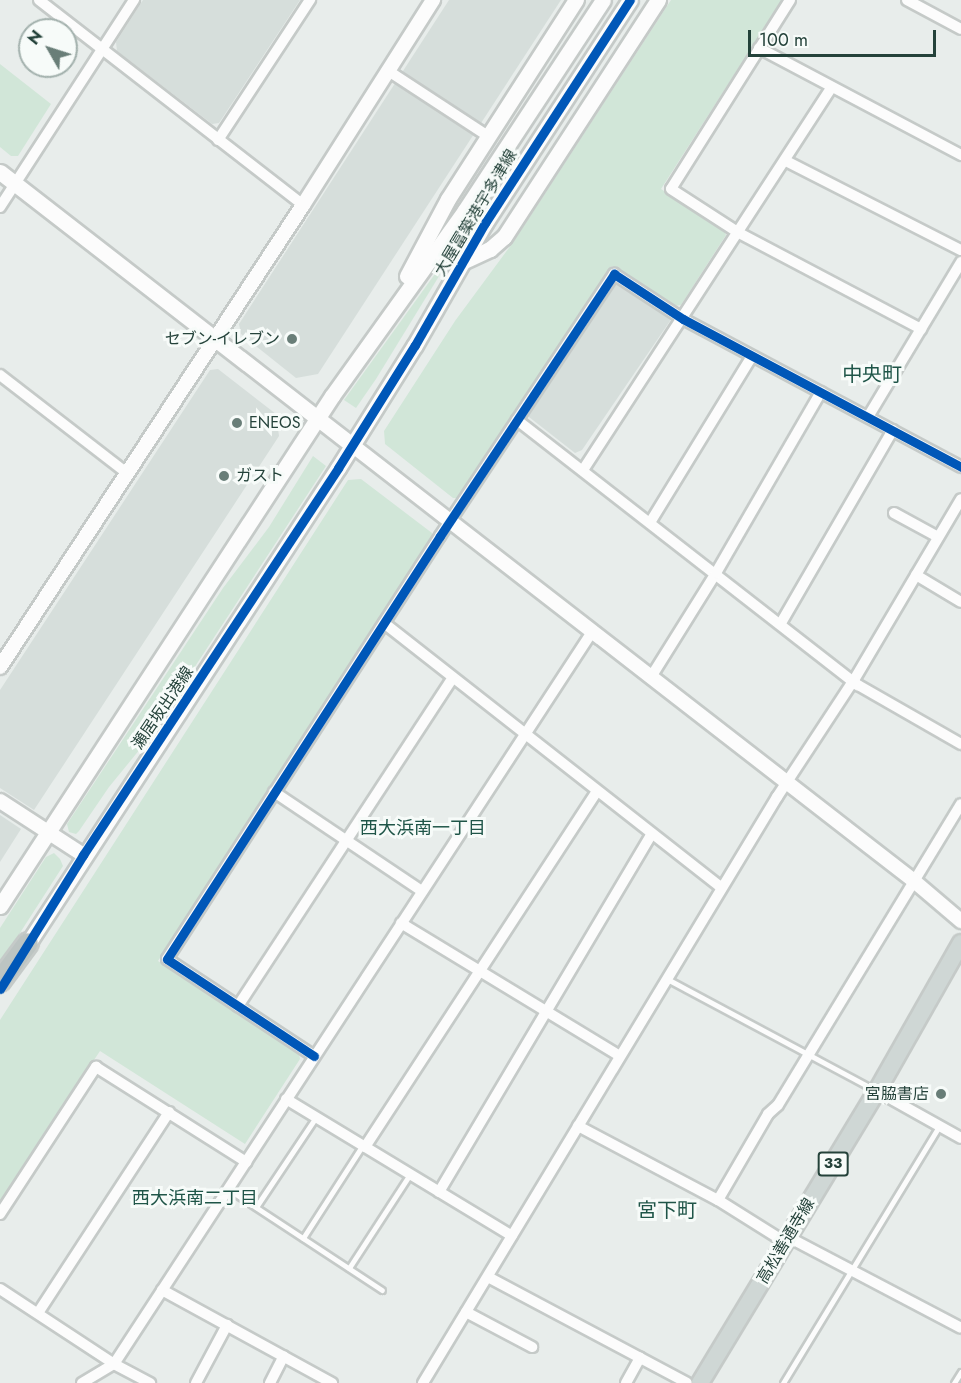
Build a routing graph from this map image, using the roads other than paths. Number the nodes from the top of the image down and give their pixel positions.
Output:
1 (39, 0) edge
2 (134, 0) edge
3 (310, 0) edge
4 (433, 0) edge
5 (576, 0) edge
6 (603, 0) edge
7 (630, 0) edge
8 (658, 0) edge
9 (790, 0) edge
10 (907, 0) edge
11 (961, 29) edge
12 (759, 48) junction
13 (102, 49) junction
14 (387, 70) junction
15 (831, 88) junction
16 (488, 136) junction
17 (219, 140) junction
18 (961, 155) edge
19 (786, 161) junction
20 (0, 172) edge
21 (15, 184) junction
22 (303, 205) junction
23 (0, 207) edge
24 (738, 233) junction
25 (961, 250) edge
26 (462, 262) junction
27 (961, 262) edge
28 (682, 319) junction
29 (382, 324) junction
30 (921, 329) junction
31 (214, 339) junction
32 (753, 356) junction
33 (0, 375) edge
34 (821, 392) junction
35 (868, 417) junction
36 (318, 419) junction
37 (517, 420) junction
38 (893, 430) junction
39 (352, 445) junction
40 (961, 466) edge
41 (584, 470) junction
42 (127, 473) junction
43 (961, 499) edge
44 (894, 513) dead end
45 (956, 517) edge
46 (449, 521) junction
47 (651, 521) junction
48 (938, 537) junction
49 (716, 573) junction
50 (916, 575) junction
51 (961, 602) edge
52 (384, 623) junction
53 (781, 623) junction
54 (592, 632) junction
55 (0, 667) edge
56 (651, 677) junction
57 (453, 678) junction
58 (854, 680) junction
59 (524, 734) junction
60 (961, 744) edge
61 (787, 783) junction
62 (597, 791) junction
63 (274, 792) junction
64 (0, 801) edge
65 (961, 804) edge
66 (48, 832) junction
67 (652, 833) junction
68 (346, 840) junction
69 (83, 855) junction
70 (914, 881) junction
71 (722, 888) junction
72 (422, 891) junction
73 (0, 906) edge
74 (961, 921) edge
75 (401, 922) junction
76 (28, 943) junction
77 (961, 943) edge
78 (480, 970) junction
79 (0, 979) edge
80 (667, 979) junction
81 (0, 989) edge
82 (238, 1006) junction
83 (546, 1011) junction
84 (808, 1055) junction
85 (315, 1056) junction
86 (620, 1056) junction
87 (877, 1091) junction
88 (286, 1099) junction
89 (169, 1113) junction
90 (316, 1117) junction
91 (578, 1126) junction
92 (939, 1126) junction
93 (961, 1138) edge
94 (364, 1146) junction
95 (246, 1162) junction
96 (410, 1174) junction
97 (228, 1189) junction
98 (439, 1192) junction
99 (718, 1200) junction
100 (256, 1207) junction
101 (0, 1214) edge
102 (512, 1236) junction
103 (303, 1238) junction
104 (787, 1240) junction
105 (349, 1268) junction
106 (851, 1271) junction
107 (488, 1277) junction
108 (0, 1289) edge
109 (162, 1290) junction
110 (382, 1290) dead end
111 (466, 1312) junction
112 (38, 1313) junction
113 (227, 1325) junction
114 (961, 1328) edge
115 (532, 1347) dead end
116 (284, 1356) junction
117 (640, 1359) junction
118 (114, 1364) junction
119 (961, 1372) edge
120 (82, 1383) edge
121 (150, 1383) edge
122 (196, 1383) edge
123 (270, 1383) edge
124 (332, 1383) edge
125 (423, 1383) edge
126 (626, 1383) edge
127 (687, 1383) edge
128 (700, 1383) edge
129 (783, 1383) edge
130 (954, 1383) edge

1 - 13 street
2 - 13 street
3 - 17 street
4 - 14 street
5 - 16 main road
6 - 29 main road, 大屋冨築港宇多津線
7 - 26 main road, 大屋冨築港宇多津線
8 - 26 main road
9 - 12 street
10 - 11 street
12 - 15 street
12 - 24 street
13 - 17 street
13 - 21 street
14 - 16 street
14 - 22 street
15 - 18 street
15 - 19 street
16 - 29 main road
17 - 22 street
19 - 24 street
19 - 25 street
20 - 21 main road
21 - 23 street
21 - 31 main road
22 - 31 street
24 - 28 street
24 - 30 street
26 - 39 main road, 大屋冨築港宇多津線
27 - 30 street
28 - 32 street
28 - 37 street
28 - 41 street
29 - 36 main road, 大屋冨築港宇多津線
30 - 35 street
31 - 36 main road
31 - 42 street
32 - 34 street
32 - 47 street
33 - 42 street
34 - 35 street
34 - 49 street
35 - 38 street
36 - 39 main road
36 - 66 main road, 瀬居坂出港線
37 - 41 street
37 - 46 street
38 - 40 street
38 - 53 street
39 - 46 street
39 - 69 main road, 瀬居坂出港線
41 - 47 street
42 - 55 street
43 - 45 street
44 - 48 street
45 - 48 street
46 - 52 street
46 - 54 street
47 - 49 street
48 - 50 street
49 - 53 street
49 - 56 street
50 - 51 street
50 - 58 street
52 - 57 street
52 - 63 street
53 - 58 street
54 - 56 street
54 - 59 street
56 - 61 street
57 - 59 street
57 - 68 street
58 - 60 street
58 - 61 street
59 - 62 street
59 - 72 street
61 - 70 street
61 - 71 street
62 - 67 street
62 - 78 street
63 - 68 street
63 - 82 street
64 - 66 street
65 - 70 street
66 - 69 street
66 - 73 main road, 瀬居坂出港線
67 - 71 street
67 - 83 street
68 - 72 street
68 - 82 street
69 - 76 main road, 瀬居坂出港線
70 - 74 street
70 - 84 street
71 - 80 street
72 - 75 street
75 - 78 street
75 - 85 street
76 - 79 highway
76 - 81 main road, 瀬居坂出港線
77 - 87 main road, 高松善通寺線 / 33
78 - 83 street
78 - 94 street
80 - 84 lane
80 - 86 street
82 - 85 street
83 - 86 street
83 - 98 street
84 - 87 lane
84 - 99 street
85 - 88 street
86 - 91 street
87 - 92 street
87 - 104 main road, 高松善通寺線 / 33
88 - 90 street
88 - 95 street
89 - 95 street
89 - 101 street
89 - 112 street
90 - 94 street
90 - 100 lane
91 - 99 street
91 - 102 street
92 - 93 street
92 - 106 lane
94 - 96 street
94 - 103 lane
95 - 97 street
96 - 98 street
96 - 105 lane
97 - 100 lane
97 - 109 street
98 - 102 street
99 - 104 street
100 - 103 lane
102 - 107 street
103 - 105 lane
104 - 106 street
104 - 128 main road, 高松善通寺線 / 33
105 - 110 lane
106 - 114 street
106 - 129 lane
107 - 111 street
107 - 117 street
108 - 112 street
109 - 113 street
109 - 118 street
111 - 115 street
111 - 125 street
112 - 118 street
113 - 116 street
113 - 122 street
116 - 123 street
116 - 124 street
117 - 126 street
117 - 127 street
118 - 120 street
118 - 121 street
119 - 130 lane

